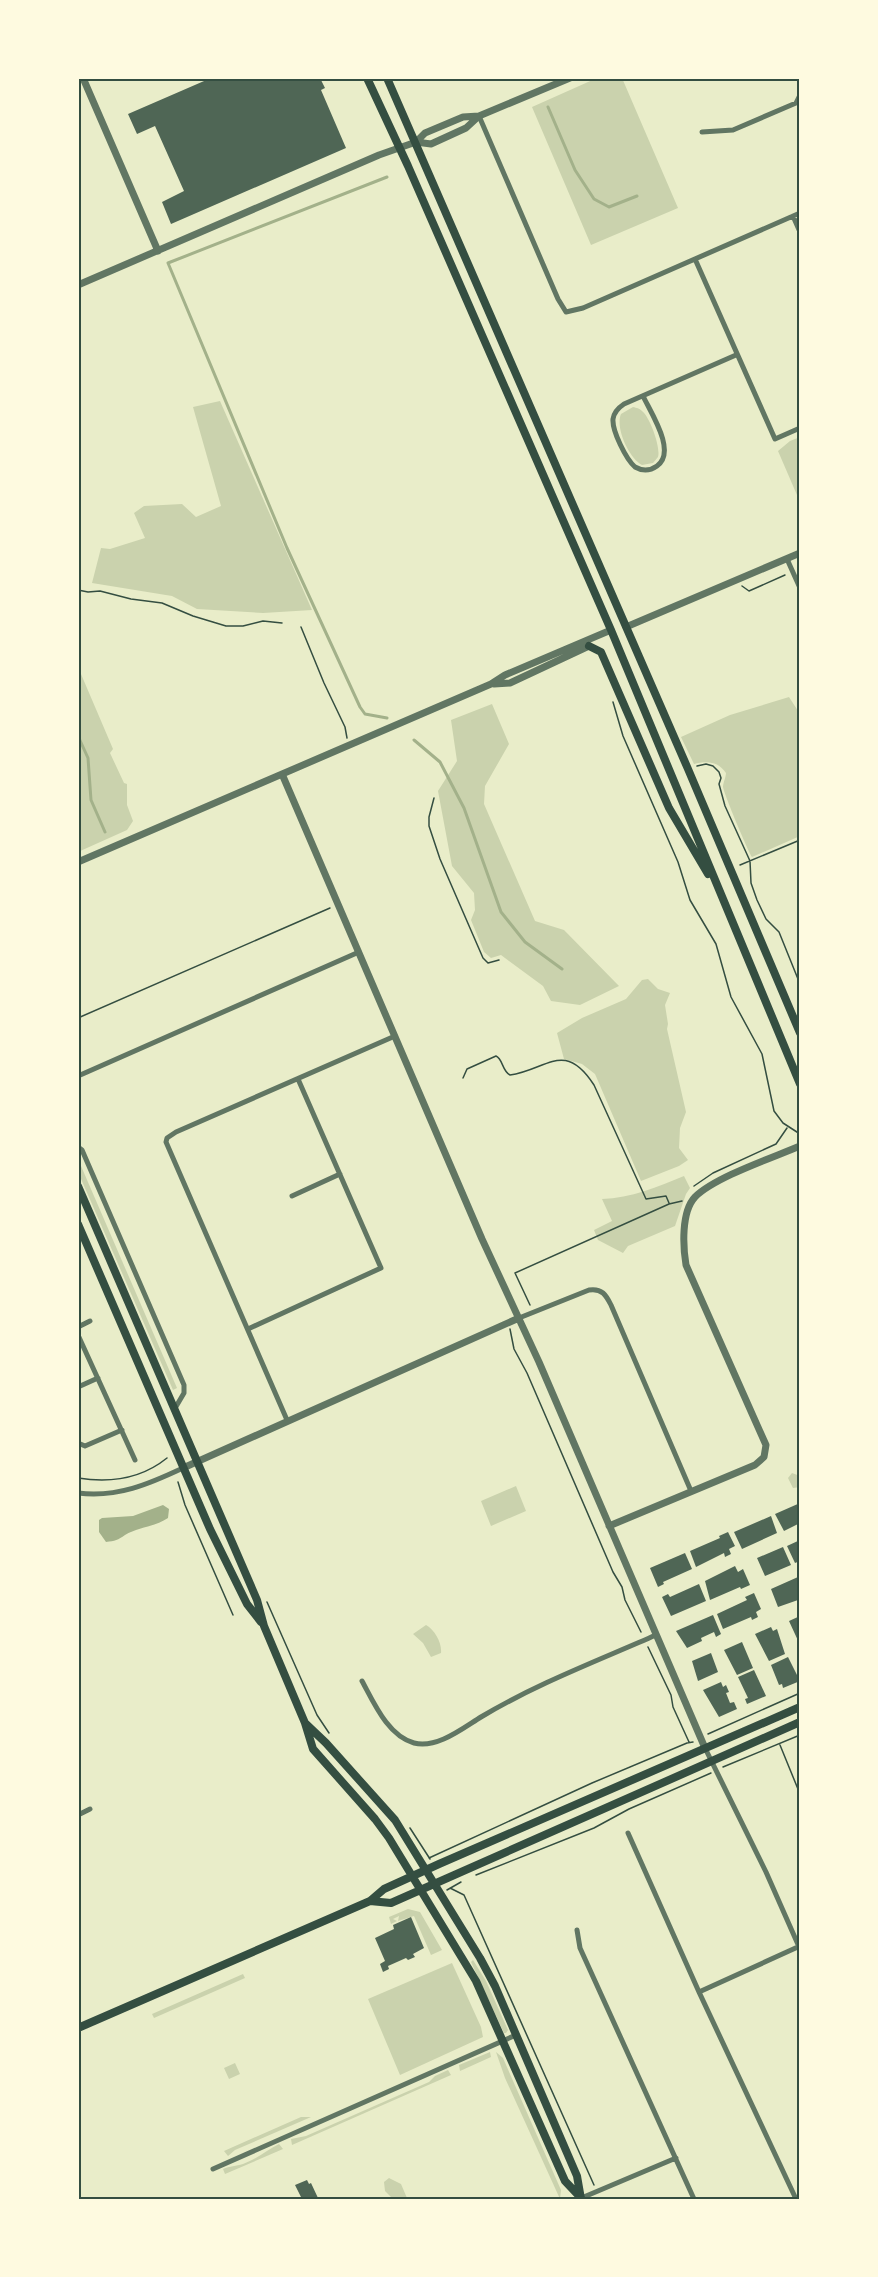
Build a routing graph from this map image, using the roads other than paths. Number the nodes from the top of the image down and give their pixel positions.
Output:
1 (83, 78) edge
2 (367, 78) edge
3 (387, 78) edge
4 (570, 78) edge
5 (800, 95) edge
6 (479, 116) junction
7 (702, 132) dead end
8 (416, 142) junction
9 (399, 148) junction
10 (800, 213) edge
11 (793, 216) junction
12 (800, 232) edge
13 (158, 251) junction
14 (695, 259) junction
15 (78, 285) edge
16 (736, 355) junction
17 (643, 396) junction
18 (800, 428) edge
19 (800, 553) edge
20 (787, 559) junction
21 (800, 588) edge
22 (626, 627) junction
23 (610, 630) junction
24 (589, 646) joint
25 (491, 684) junction
26 (282, 774) junction
27 (78, 862) edge
28 (721, 897) junction
29 (359, 952) junction
30 (800, 1033) edge
31 (395, 1036) junction
32 (78, 1076) edge
33 (298, 1079) junction
34 (800, 1084) edge
35 (78, 1146) edge
36 (800, 1146) edge
37 (340, 1174) junction
38 (78, 1186) edge
39 (292, 1196) dead end
40 (78, 1224) edge
41 (517, 1315) junction
42 (90, 1322) dead end
43 (78, 1327) edge
44 (248, 1329) junction
45 (78, 1335) edge
46 (98, 1378) junction
47 (78, 1387) edge
48 (174, 1410) junction
49 (287, 1420) junction
50 (122, 1430) junction
51 (78, 1443) edge
52 (135, 1460) dead end
53 (196, 1461) junction
54 (183, 1467) junction
55 (691, 1491) junction
56 (78, 1493) edge
57 (609, 1526) junction
58 (264, 1626) junction
59 (656, 1635) junction
60 (362, 1681) dead end
61 (800, 1707) edge
62 (800, 1722) edge
63 (305, 1723) junction
64 (705, 1748) junction
65 (711, 1761) junction
66 (90, 1809) dead end
67 (78, 1815) edge
68 (628, 1833) dead end
69 (427, 1870) junction
70 (412, 1877) junction
71 (435, 1884) junction
72 (420, 1890) junction
73 (370, 1901) junction
74 (577, 1930) dead end
75 (800, 1947) edge
76 (699, 1992) junction
77 (78, 2028) edge
78 (516, 2035) junction
79 (502, 2041) junction
80 (676, 2158) junction
81 (213, 2169) dead end
82 (580, 2199) edge
83 (694, 2199) edge
84 (796, 2199) edge

1 - 13 street
2 - 9 main road
3 - 8 main road
4 - 6 street
5 - 7 street
6 - 8 street
6 - 8 street
6 - 14 street
8 - 9 street
8 - 22 main road
9 - 13 street
9 - 23 main road
10 - 11 street
11 - 12 street
11 - 14 street
13 - 15 street
14 - 16 street
16 - 17 street
16 - 18 street
17 - 17 street
19 - 20 street
20 - 21 street
20 - 22 street
22 - 30 main road
23 - 25 street
23 - 28 main road
24 - 25 street
24 - 28 main road
25 - 26 street
26 - 27 street
26 - 29 street
28 - 34 main road
29 - 31 street
29 - 32 street
31 - 33 street
31 - 41 street
33 - 37 street
33 - 44 street
35 - 48 street
36 - 55 street
37 - 39 street
37 - 44 street
38 - 48 main road
40 - 54 main road
41 - 49 street
41 - 55 street
41 - 57 street
42 - 43 street
44 - 49 street
45 - 46 street
46 - 47 street
46 - 50 street
48 - 53 main road
49 - 53 street
50 - 51 street
50 - 52 street
53 - 54 street
53 - 58 main road
54 - 56 street
54 - 58 main road
55 - 57 street
57 - 59 street
58 - 63 main road
59 - 60 street
59 - 64 street
61 - 64 main road
62 - 65 main road
63 - 69 main road
63 - 70 main road
64 - 65 street
64 - 69 main road
65 - 71 main road
65 - 75 street
66 - 67 street
68 - 76 street
69 - 70 main road
69 - 71 main road
70 - 72 main road
70 - 73 main road
71 - 72 main road
71 - 78 main road
72 - 73 main road
72 - 79 main road
73 - 77 main road
74 - 80 street
75 - 76 street
76 - 84 street
78 - 79 street
78 - 82 main road
79 - 81 street
79 - 82 main road
80 - 82 street
80 - 83 street

